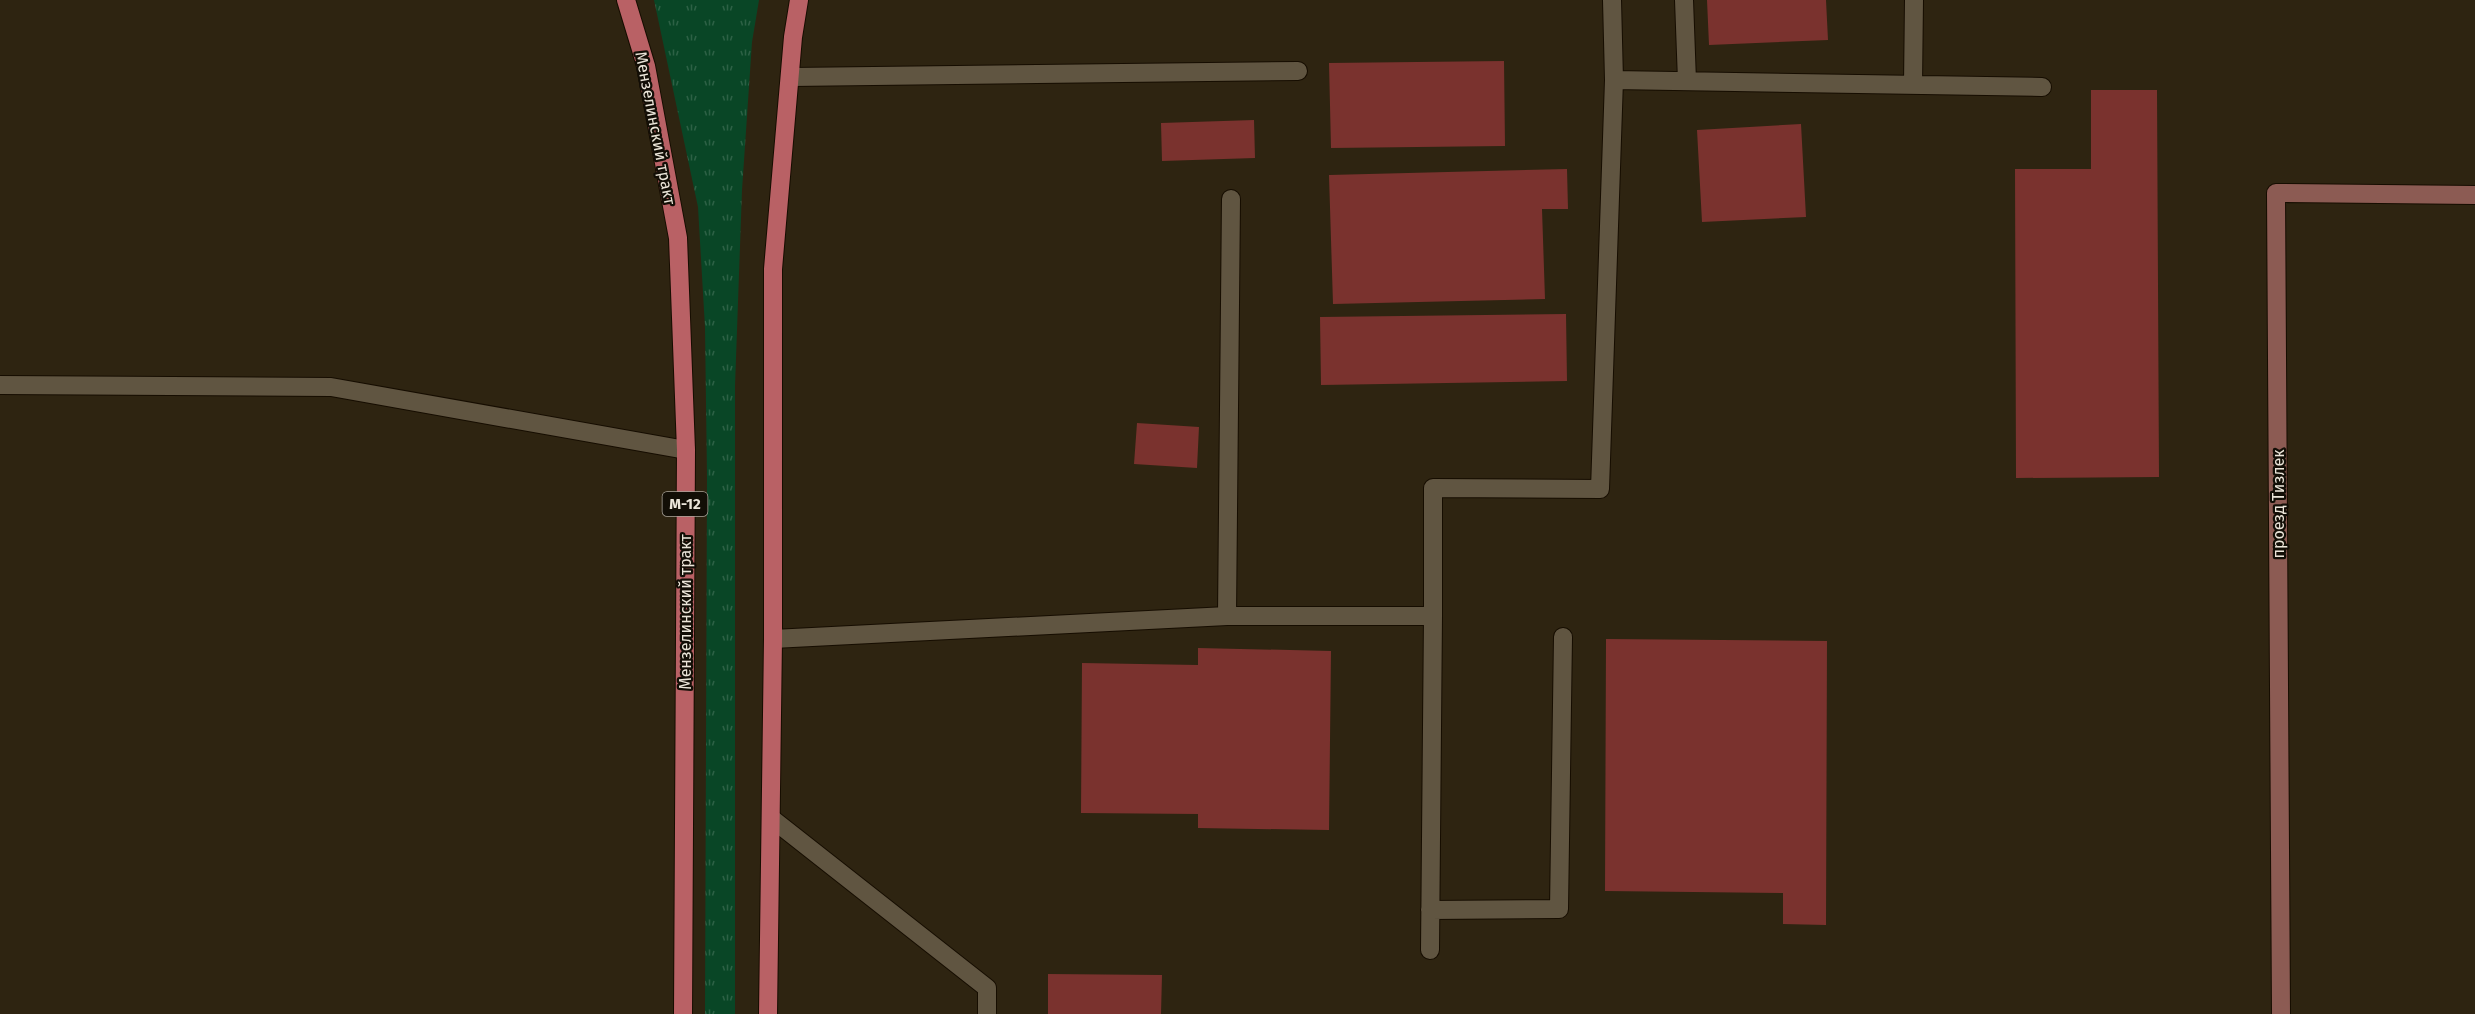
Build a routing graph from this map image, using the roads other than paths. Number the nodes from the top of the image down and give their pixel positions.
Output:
1 (626, 0) edge
2 (799, 0) edge
3 (1612, 0) edge
4 (1684, 0) edge
5 (1914, 0) edge
6 (1298, 70) dead end
7 (791, 77) junction
8 (1614, 80) junction
9 (1687, 81) junction
10 (1913, 85) junction
11 (2042, 87) dead end
12 (2475, 195) edge
13 (1231, 199) dead end
14 (0, 385) edge
15 (686, 450) junction
16 (1227, 616) junction
17 (1433, 616) junction
18 (1563, 637) dead end
19 (773, 639) junction
20 (771, 818) junction
21 (1430, 910) junction
22 (1430, 950) dead end
23 (683, 1014) edge
24 (768, 1014) edge
25 (987, 1014) edge
26 (2281, 1014) edge

1 - 15 main road, Мензелинский тракт / М-12
2 - 7 main road
3 - 8 street
4 - 9 street
5 - 10 street
6 - 7 street
7 - 19 main road
8 - 9 street
8 - 17 street
9 - 10 street
10 - 11 street
12 - 26 street, проезд Тизлек
13 - 16 street
14 - 15 street
15 - 23 main road, Мензелинский тракт / М-12
16 - 17 street
16 - 19 street
17 - 21 street
18 - 21 street
19 - 20 main road
20 - 24 main road
20 - 25 street
21 - 22 street

